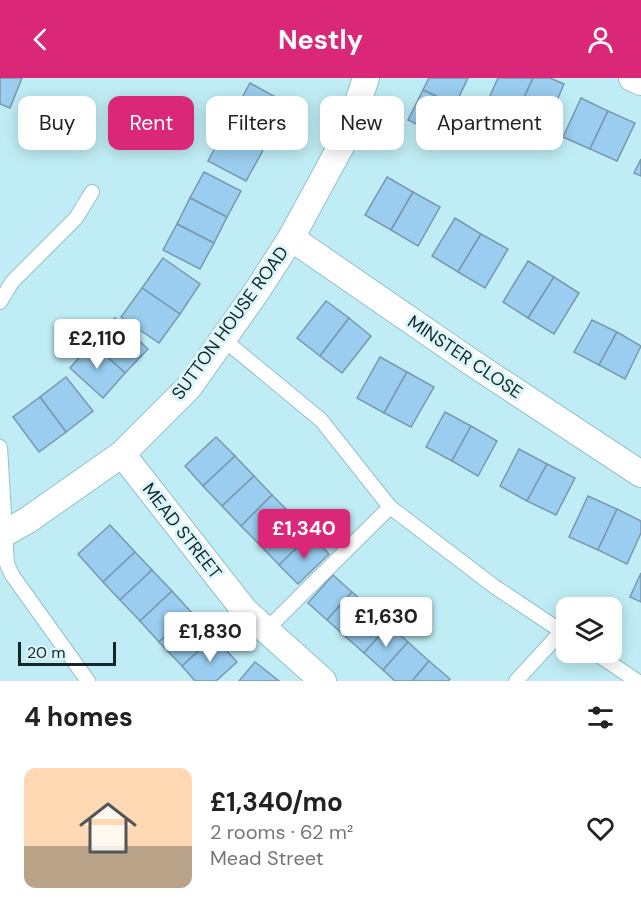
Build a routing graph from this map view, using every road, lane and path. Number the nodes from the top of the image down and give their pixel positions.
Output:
1 (366, 78) edge
2 (632, 78) edge
3 (641, 82) edge
4 (92, 192) dead end
5 (291, 238) junction
6 (0, 302) edge
7 (223, 339) junction
8 (0, 447) edge
9 (122, 454) junction
10 (641, 474) edge
11 (390, 507) junction
12 (2, 534) edge
13 (556, 628) edge
14 (266, 630) junction
15 (556, 641) edge
16 (611, 663) edge
17 (88, 681) edge
18 (323, 681) edge
19 (516, 681) edge
20 (638, 681) edge

1 - 5 street, SUTTON HOUSE ROAD
2 - 3 street
4 - 6 lane
5 - 7 street, SUTTON HOUSE ROAD
5 - 10 street, MINSTER CLOSE
7 - 9 street, SUTTON HOUSE ROAD
7 - 11 lane
8 - 12 lane
9 - 12 street, SUTTON HOUSE ROAD
9 - 14 street, MEAD STREET
11 - 13 lane
11 - 14 lane
12 - 17 lane
14 - 18 street, MEAD STREET
15 - 19 lane
16 - 20 lane

